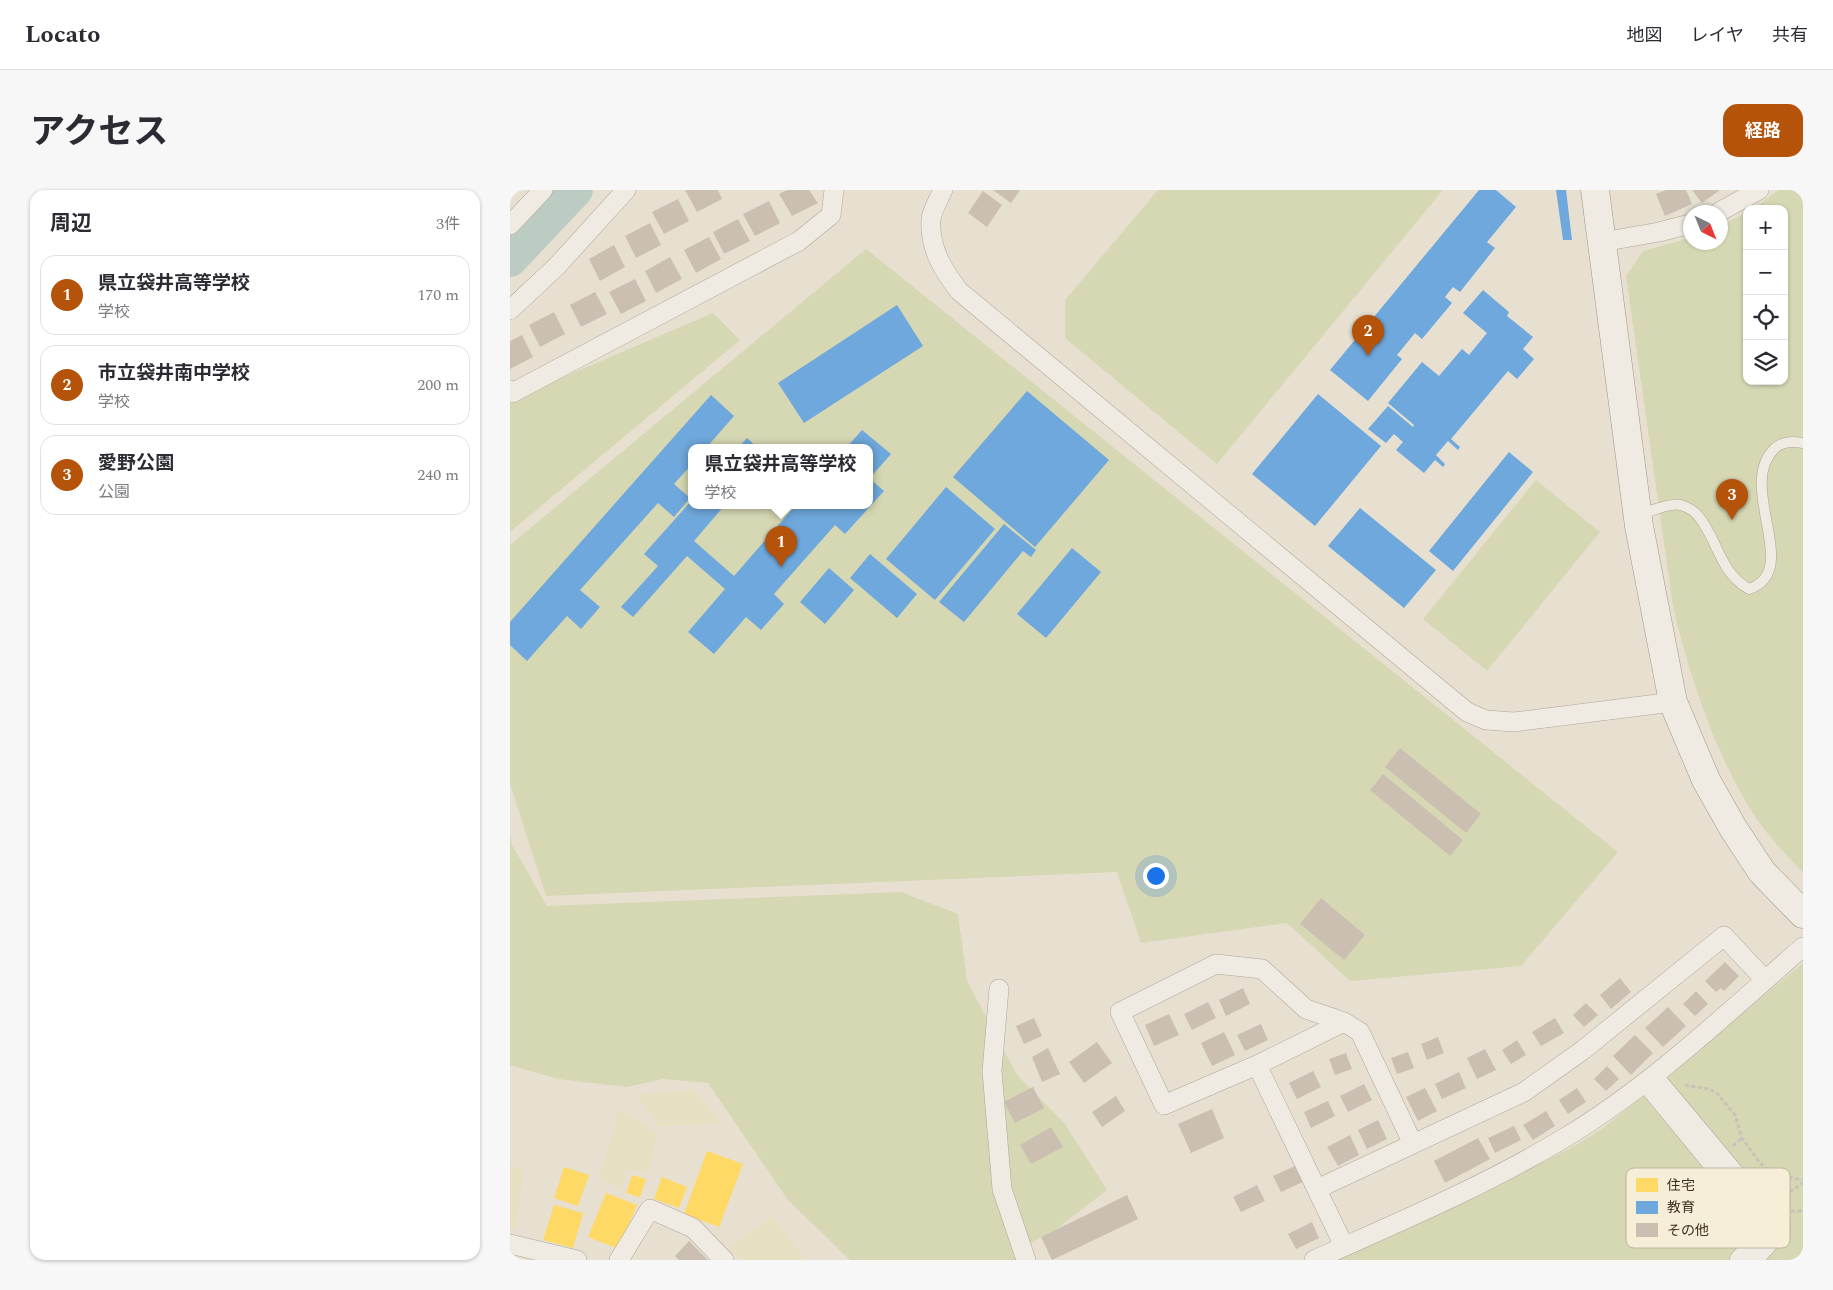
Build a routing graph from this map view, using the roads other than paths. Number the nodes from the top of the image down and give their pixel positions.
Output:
1 (543, 190) edge
2 (626, 190) edge
3 (834, 190) edge
4 (943, 190) edge
5 (1595, 190) edge
6 (1759, 190) edge
7 (1728, 207) edge
8 (510, 225) edge
9 (1683, 226) edge
10 (1602, 242) junction
11 (510, 310) edge
12 (510, 390) edge
13 (1803, 443) edge
14 (1638, 516) junction
15 (1782, 549) dead end
16 (1780, 570) dead end
17 (1673, 702) junction
18 (1803, 914) edge
19 (1803, 947) edge
20 (1765, 980) junction
21 (999, 989) dead end
22 (1344, 1022) junction
23 (1257, 1065) junction
24 (1413, 1144) junction
25 (1716, 1168) edge
26 (1730, 1168) edge
27 (1316, 1189) junction
28 (510, 1244) edge
29 (1344, 1246) junction
30 (1750, 1248) edge
31 (1764, 1248) edge
32 (577, 1260) edge
33 (619, 1260) edge
34 (724, 1260) edge
35 (1026, 1260) edge
36 (1314, 1260) edge
37 (1739, 1260) edge
38 (1753, 1260) edge

1 - 8 street
2 - 11 street
3 - 12 street
4 - 17 street
5 - 10 street
6 - 7 street
9 - 10 street
10 - 14 street
13 - 15 lane
14 - 16 lane
14 - 17 street
17 - 18 street
19 - 20 street
20 - 24 street
20 - 29 street
21 - 35 street
22 - 23 street
22 - 23 street
22 - 24 street
23 - 27 street
24 - 27 street
25 - 26 street
27 - 29 street
28 - 32 street
29 - 36 street
30 - 37 street
31 - 38 street
33 - 34 street

